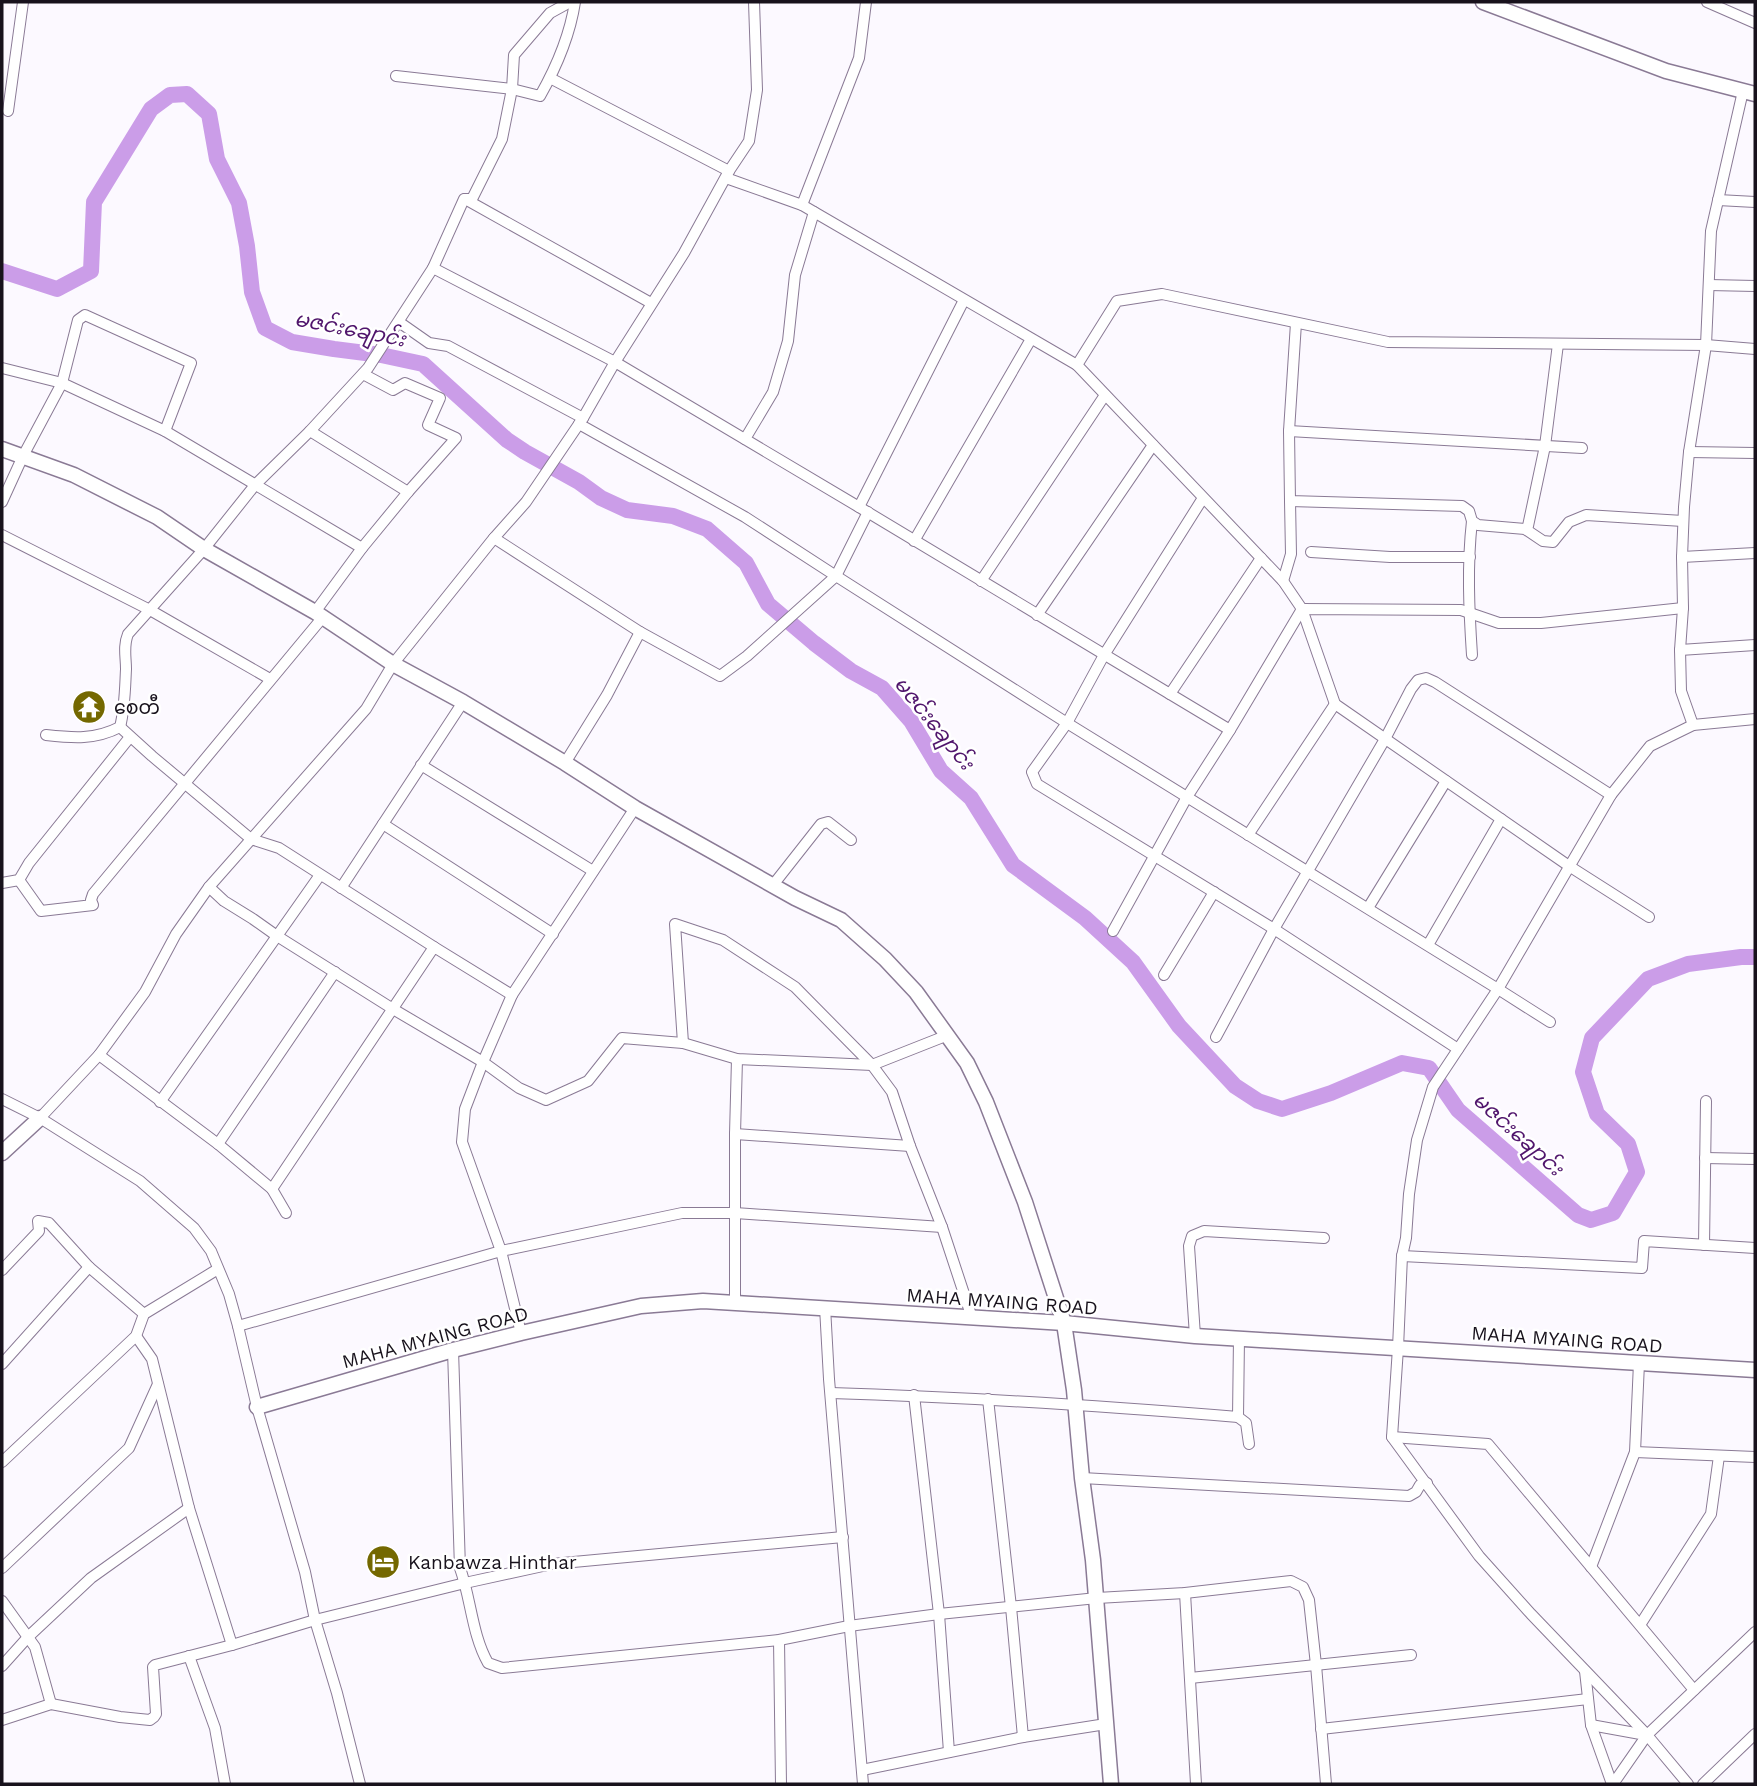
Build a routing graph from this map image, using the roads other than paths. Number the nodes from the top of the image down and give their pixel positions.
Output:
1 (23, 2) edge
2 (570, 2) edge
3 (575, 2) edge
4 (754, 2) edge
5 (866, 2) edge
6 (1483, 2) edge
7 (1707, 2) edge
8 (1755, 23) edge
9 (396, 76) dead end
10 (550, 78) junction
11 (512, 89) junction
12 (1749, 93) edge
13 (8, 111) dead end
14 (728, 175) junction
15 (464, 199) junction
16 (1718, 200) junction
17 (1755, 202) edge
18 (802, 205) junction
19 (814, 212) junction
20 (433, 268) junction
21 (1709, 285) junction
22 (1755, 286) edge
23 (964, 300) junction
24 (651, 303) junction
25 (399, 323) junction
26 (1296, 323) junction
27 (1031, 339) junction
28 (1558, 344) junction
29 (1706, 345) junction
30 (1755, 349) edge
31 (615, 362) junction
32 (1077, 365) junction
33 (2, 368) edge
34 (366, 371) junction
35 (62, 383) junction
36 (1105, 395) junction
37 (581, 421) junction
38 (165, 431) junction
39 (310, 431) junction
40 (1289, 431) junction
41 (745, 439) junction
42 (1153, 445) junction
43 (1545, 446) junction
44 (1582, 448) dead end
45 (2, 449) edge
46 (1689, 452) junction
47 (1755, 453) edge
48 (23, 456) junction
49 (255, 485) junction
50 (408, 492) junction
51 (1203, 498) junction
52 (2, 502) edge
53 (1290, 502) junction
54 (864, 510) junction
55 (1472, 521) junction
56 (1683, 521) junction
57 (1525, 529) junction
58 (2, 535) edge
59 (494, 538) junction
60 (915, 541) junction
61 (362, 548) junction
62 (204, 549) junction
63 (1311, 552) dead end
64 (1755, 553) edge
65 (1470, 557) junction
66 (1682, 557) junction
67 (1261, 558) junction
68 (836, 576) junction
69 (981, 581) junction
70 (1283, 581) junction
71 (1683, 608) junction
72 (1302, 609) junction
73 (150, 610) junction
74 (1469, 613) junction
75 (319, 614) junction
76 (1037, 615) junction
77 (639, 632) junction
78 (1755, 645) edge
79 (1680, 650) junction
80 (1104, 655) junction
81 (1472, 655) dead end
82 (393, 664) junction
83 (270, 679) junction
84 (1170, 694) junction
85 (463, 702) junction
86 (1335, 704) junction
87 (1755, 719) edge
88 (1068, 723) junction
89 (1693, 725) junction
90 (120, 727) junction
91 (1230, 730) junction
92 (46, 735) dead end
93 (130, 737) junction
94 (1385, 739) junction
95 (565, 763) junction
96 (421, 765) junction
97 (1446, 781) junction
98 (184, 784) junction
99 (1611, 795) junction
100 (1187, 797) junction
101 (635, 808) junction
102 (1501, 819) junction
103 (383, 824) junction
104 (1248, 835) junction
105 (251, 839) junction
106 (851, 840) dead end
107 (1155, 856) junction
108 (1569, 866) junction
109 (1308, 871) junction
110 (593, 872) junction
111 (320, 875) junction
112 (19, 880) junction
113 (2, 883) edge
114 (774, 885) junction
115 (209, 887) junction
116 (341, 888) junction
117 (1214, 892) junction
118 (1368, 908) junction
119 (1649, 917) dead end
120 (1274, 929) junction
121 (1113, 931) dead end
122 (552, 934) junction
123 (277, 936) junction
124 (1428, 945) junction
125 (434, 947) junction
126 (335, 972) junction
127 (1164, 975) dead end
128 (1498, 989) junction
129 (513, 995) junction
130 (393, 1009) junction
131 (1550, 1022) dead end
132 (948, 1035) junction
133 (1216, 1037) dead end
134 (683, 1043) junction
135 (1458, 1050) junction
136 (99, 1055) junction
137 (737, 1059) junction
138 (483, 1062) junction
139 (872, 1065) junction
140 (2, 1100) edge
141 (1706, 1101) dead end
142 (160, 1102) junction
143 (40, 1118) junction
144 (735, 1134) junction
145 (218, 1144) junction
146 (910, 1146) junction
147 (2, 1153) edge
148 (1705, 1158) junction
149 (1755, 1159) edge
150 (272, 1189) junction
151 (286, 1213) dead end
152 (735, 1213) junction
153 (942, 1227) junction
154 (1324, 1238) dead end
155 (1704, 1245) junction
156 (1755, 1248) edge
157 (500, 1251) junction
158 (1402, 1256) junction
159 (89, 1267) junction
160 (2, 1269) edge
161 (218, 1269) junction
162 (735, 1303) junction
163 (825, 1307) junction
164 (144, 1314) junction
165 (972, 1318) junction
166 (1064, 1323) junction
167 (238, 1326) junction
168 (521, 1333) junction
169 (136, 1336) junction
170 (1195, 1336) junction
171 (1239, 1338) junction
172 (1398, 1348) junction
173 (453, 1350) junction
174 (1639, 1363) junction
175 (2, 1364) edge
176 (1755, 1370) edge
177 (158, 1383) junction
178 (831, 1393) junction
179 (915, 1395) junction
180 (988, 1399) junction
181 (1075, 1404) junction
182 (257, 1407) junction
183 (1238, 1417) junction
184 (1392, 1437) junction
185 (1249, 1444) dead end
186 (1635, 1452) junction
187 (1719, 1456) junction
188 (1755, 1457) edge
189 (2, 1462) edge
190 (1082, 1478) junction
191 (1427, 1483) junction
192 (189, 1508) junction
193 (843, 1537) junction
194 (1591, 1567) junction
195 (2, 1568) edge
196 (465, 1583) junction
197 (1185, 1593) junction
198 (1097, 1598) junction
199 (2, 1601) edge
200 (1011, 1607) junction
201 (939, 1614) junction
202 (315, 1620) junction
203 (1640, 1625) junction
204 (849, 1626) junction
205 (1755, 1632) edge
206 (28, 1637) junction
207 (779, 1640) junction
208 (232, 1645) junction
209 (1410, 1655) dead end
210 (189, 1656) junction
211 (1316, 1665) junction
212 (2, 1666) edge
213 (1585, 1671) junction
214 (1190, 1678) junction
215 (1694, 1690) junction
216 (1588, 1699) junction
217 (51, 1704) junction
218 (2, 1720) edge
219 (1106, 1724) junction
220 (1591, 1725) junction
221 (1321, 1729) junction
222 (1647, 1735) junction
223 (1023, 1737) junction
224 (1754, 1737) edge
225 (949, 1752) junction
226 (862, 1770) junction
227 (225, 1784) edge
228 (360, 1784) edge
229 (781, 1784) edge
230 (863, 1784) edge
231 (1111, 1784) edge
232 (1196, 1784) edge
233 (1326, 1784) edge
234 (1613, 1784) edge
235 (1688, 1784) edge
236 (1703, 1784) edge

1 - 13 street
2 - 11 street
3 - 10 street
4 - 14 street
5 - 18 street
6 - 12 street
7 - 8 street
9 - 11 street
10 - 11 street
10 - 14 street
11 - 15 street
12 - 16 street
14 - 18 street
14 - 24 street
15 - 20 street
15 - 24 street
16 - 17 street
16 - 21 street
18 - 19 street
19 - 23 street
19 - 41 street
20 - 25 street
20 - 31 street
21 - 22 street
21 - 29 street
23 - 27 street
23 - 54 street
24 - 31 street
25 - 34 street
25 - 37 street
26 - 28 street
26 - 32 street
26 - 40 street
27 - 32 street
27 - 60 street
28 - 29 street
28 - 43 street
29 - 30 street
29 - 46 street
31 - 37 street
31 - 41 street
32 - 36 street
33 - 35 street
34 - 39 street
34 - 50 street
35 - 38 street
35 - 38 street
35 - 48 street
36 - 42 street
36 - 69 street
37 - 59 street
37 - 68 street
38 - 49 street
39 - 49 street
39 - 50 street
40 - 43 street
40 - 53 street
41 - 54 street
42 - 51 street
42 - 76 street
43 - 44 street
43 - 57 street
45 - 48 street
46 - 47 street
46 - 56 street
48 - 52 street
48 - 62 street
49 - 61 street
49 - 62 street
50 - 61 street
51 - 67 street
51 - 80 street
53 - 55 street
53 - 70 street
54 - 60 street
54 - 68 street
55 - 57 street
55 - 65 street
56 - 57 street
56 - 66 street
58 - 73 street
59 - 77 street
59 - 82 street
60 - 69 street
61 - 75 street
62 - 73 street
62 - 75 street
63 - 65 street
64 - 66 street
65 - 74 street
66 - 71 street
67 - 70 street
67 - 84 street
68 - 77 street
68 - 88 street
69 - 76 street
70 - 72 street
71 - 74 street
71 - 79 street
72 - 74 street
72 - 86 street
72 - 91 street
73 - 83 street
73 - 90 street
74 - 81 street
75 - 82 street
75 - 83 street
76 - 80 street
77 - 95 street
78 - 79 street
79 - 89 street
80 - 84 street
80 - 88 street
82 - 85 street
82 - 105 street
83 - 98 street
84 - 91 street
85 - 95 street
85 - 96 street
86 - 94 street
86 - 104 street
87 - 89 street
88 - 100 street
88 - 107 street
89 - 99 street
90 - 92 street
90 - 93 street
91 - 100 street
93 - 98 street
93 - 112 street
94 - 97 street
94 - 99 street
94 - 109 street
95 - 101 street
96 - 103 street
96 - 110 street
97 - 102 street
97 - 118 street
98 - 105 street
98 - 112 street
99 - 108 street
100 - 104 street
100 - 107 street
101 - 110 street
101 - 114 street
102 - 108 street
102 - 124 street
103 - 116 street
103 - 122 street
104 - 109 street
105 - 111 street
105 - 115 street
106 - 114 street
107 - 117 street
107 - 121 street
108 - 119 street
108 - 128 street
109 - 118 street
109 - 120 street
110 - 122 street
111 - 116 street
111 - 123 street
112 - 113 street
114 - 132 street
115 - 123 street
115 - 136 street
116 - 125 street
117 - 120 street
117 - 127 street
118 - 124 street
120 - 133 street
120 - 135 street
122 - 129 street
123 - 126 street
123 - 142 street
124 - 128 street
125 - 129 street
125 - 130 street
126 - 130 street
126 - 145 street
128 - 131 street
128 - 135 street
129 - 138 street
130 - 138 street
130 - 150 street
132 - 139 street
132 - 166 street
134 - 137 street
134 - 138 street
134 - 139 street
135 - 158 street
136 - 142 street
136 - 143 street
137 - 139 street
137 - 144 street
138 - 157 street
139 - 146 street
140 - 143 street
141 - 148 street
142 - 145 street
143 - 147 street
143 - 161 street
144 - 146 street
144 - 152 street
145 - 150 street
146 - 153 street
148 - 149 street
148 - 155 street
150 - 151 street
152 - 153 street
152 - 157 street
152 - 162 street
153 - 165 street
154 - 170 street
155 - 156 street
155 - 158 street
157 - 167 street
157 - 168 street
158 - 172 street
159 - 160 street
159 - 164 street
159 - 175 street
161 - 164 street
161 - 167 street
162 - 163 street, MAHA MYAING ROAD
162 - 168 street, MAHA MYAING ROAD
163 - 165 street, MAHA MYAING ROAD
163 - 178 street
164 - 169 street
165 - 166 street, MAHA MYAING ROAD
166 - 170 street, MAHA MYAING ROAD
166 - 181 street
167 - 182 street
168 - 173 street, MAHA MYAING ROAD
169 - 177 street
169 - 189 street
170 - 171 street, MAHA MYAING ROAD
171 - 172 street, MAHA MYAING ROAD
171 - 183 street
172 - 174 street, MAHA MYAING ROAD
172 - 184 street
173 - 182 street, MAHA MYAING ROAD
173 - 196 street
174 - 176 street, MAHA MYAING ROAD
174 - 186 street
177 - 192 street
177 - 195 street
178 - 179 street
178 - 193 street
179 - 180 street
179 - 201 street
180 - 181 street
180 - 200 street
181 - 183 street
181 - 190 street
182 - 202 street
183 - 185 street
184 - 191 street
184 - 194 street
186 - 187 street
186 - 194 street
187 - 188 street
187 - 203 street
190 - 191 street
190 - 198 street
191 - 213 street
192 - 206 street
192 - 208 street
193 - 196 street
193 - 204 street
194 - 203 street
196 - 202 street
196 - 207 street
197 - 198 street
197 - 211 street
197 - 214 street
198 - 200 street
198 - 219 street
199 - 206 street
200 - 201 street
200 - 223 street
201 - 204 street
201 - 225 street
202 - 208 street
202 - 228 street
203 - 215 street
204 - 207 street
204 - 226 street
205 - 215 street
206 - 212 street
206 - 217 street
207 - 229 street
208 - 210 street
209 - 211 street
210 - 217 street
210 - 227 street
211 - 214 street
211 - 221 street
213 - 216 street
213 - 222 street
214 - 232 street
215 - 222 street
216 - 220 street
216 - 221 street
217 - 218 street
219 - 223 street
219 - 231 street
220 - 222 street
220 - 234 street
221 - 233 street
222 - 234 street
222 - 235 street
223 - 225 street
224 - 236 street
225 - 226 street
226 - 230 street

